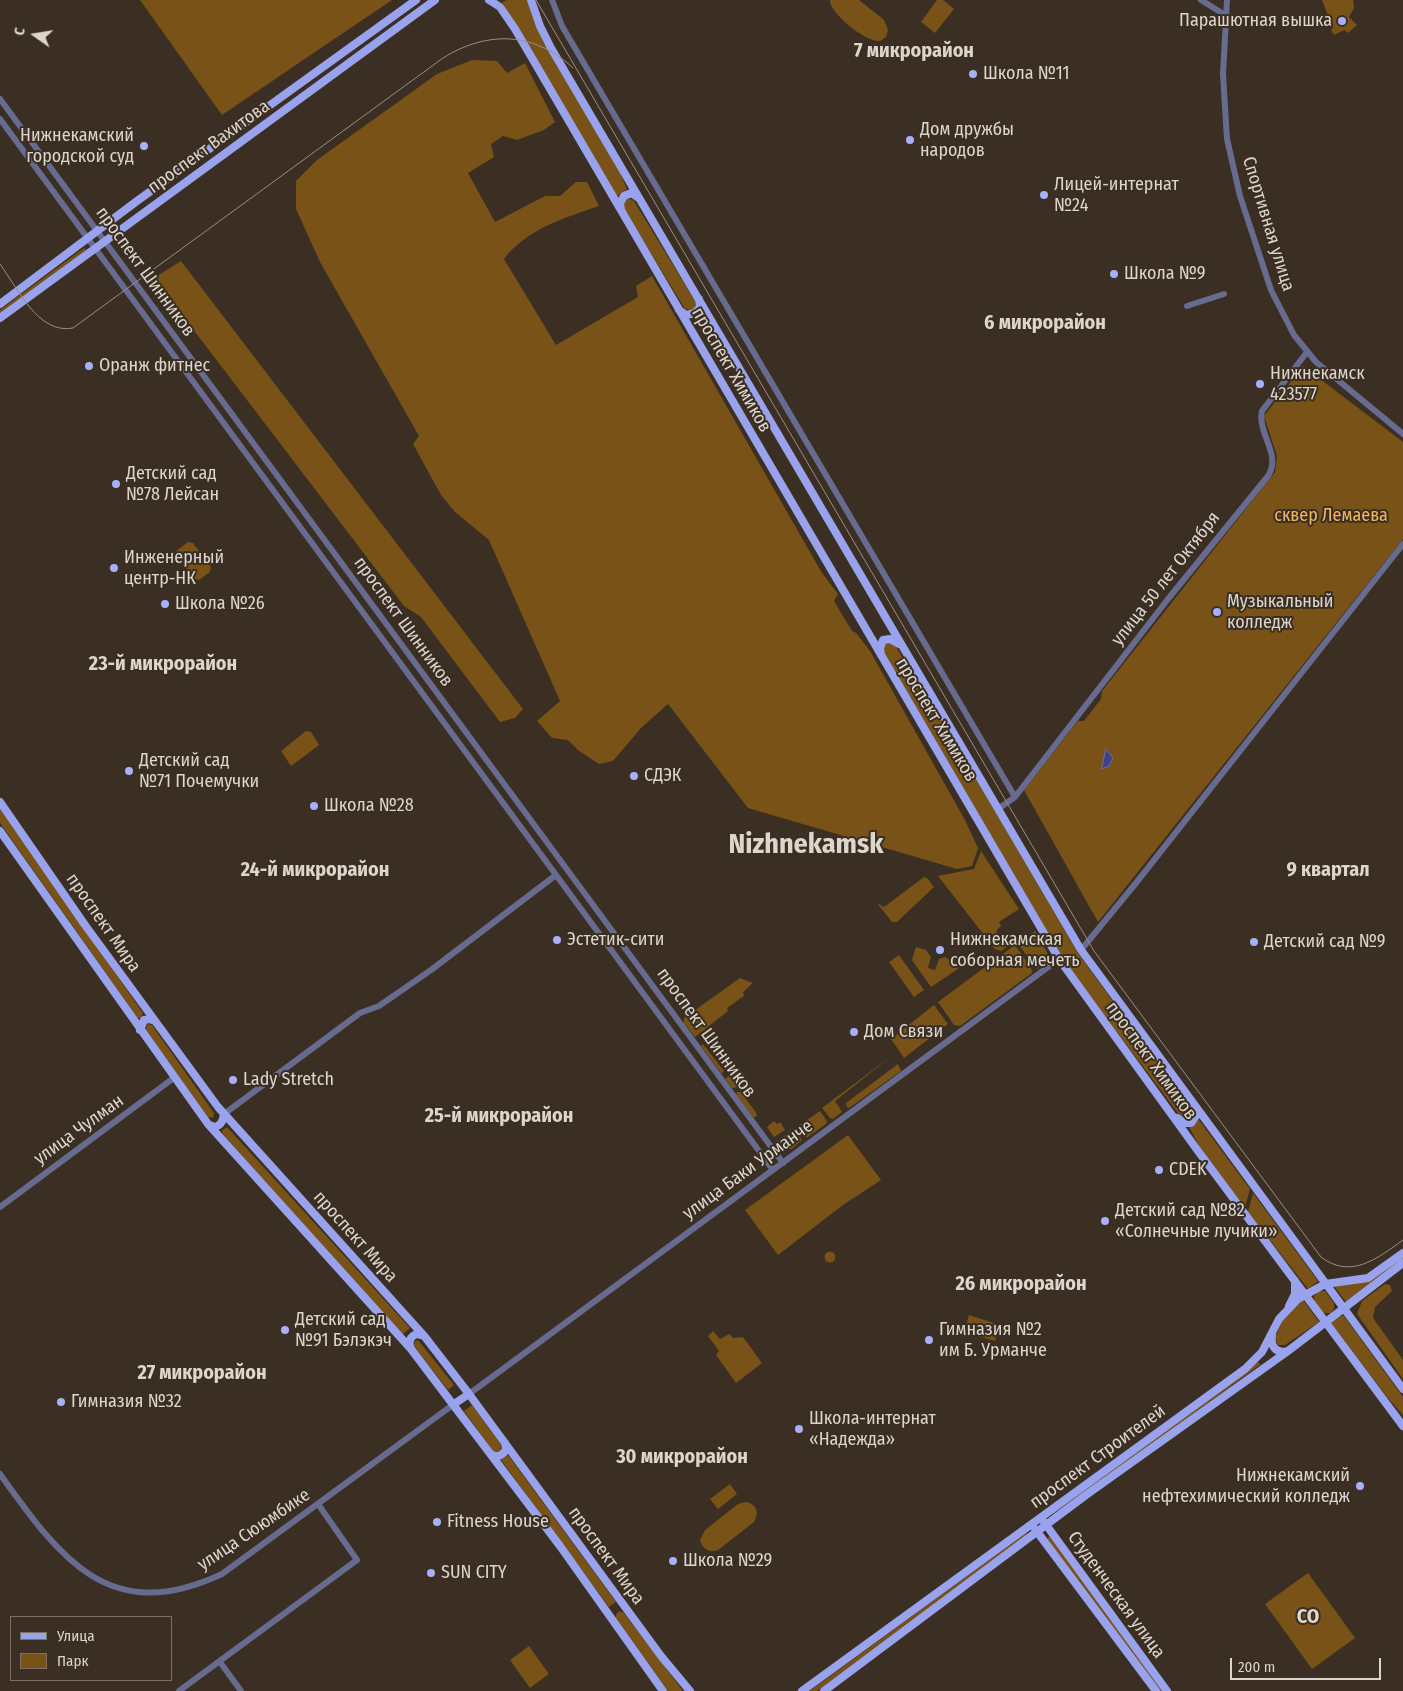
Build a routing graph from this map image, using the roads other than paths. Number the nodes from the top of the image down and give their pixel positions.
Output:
1 (416, 0) edge
2 (435, 0) edge
3 (489, 0) edge
4 (531, 0) edge
5 (552, 0) edge
6 (1201, 0) edge
7 (1227, 0) edge
8 (1226, 15) junction
9 (0, 99) edge
10 (0, 119) edge
11 (35, 146) junction
12 (26, 153) junction
13 (639, 198) junction
14 (622, 214) junction
15 (97, 232) junction
16 (88, 239) junction
17 (105, 242) junction
18 (95, 249) junction
19 (1224, 294) dead end
20 (699, 299) junction
21 (0, 304) edge
22 (1187, 306) dead end
23 (678, 308) junction
24 (0, 318) edge
25 (173, 334) junction
26 (164, 341) junction
27 (1307, 352) junction
28 (1403, 434) edge
29 (1403, 544) edge
30 (902, 647) junction
31 (882, 657) junction
32 (1015, 797) junction
33 (0, 802) edge
34 (998, 809) junction
35 (0, 831) edge
36 (556, 875) junction
37 (1081, 950) junction
38 (1059, 960) junction
39 (155, 1021) junction
40 (140, 1030) junction
41 (175, 1077) junction
42 (1194, 1104) junction
43 (224, 1114) junction
44 (1174, 1116) junction
45 (208, 1124) junction
46 (783, 1163) junction
47 (773, 1170) junction
48 (0, 1207) edge
49 (1403, 1253) edge
50 (1403, 1263) edge
51 (1294, 1281) junction
52 (1325, 1284) junction
53 (1305, 1295) junction
54 (1288, 1307) junction
55 (1343, 1308) junction
56 (1325, 1322) junction
57 (1273, 1331) junction
58 (425, 1337) junction
59 (411, 1349) junction
60 (1288, 1351) junction
61 (1256, 1359) junction
62 (1264, 1368) junction
63 (1403, 1389) edge
64 (469, 1394) junction
65 (454, 1404) junction
66 (1403, 1426) edge
67 (504, 1442) junction
68 (490, 1453) junction
69 (0, 1474) edge
70 (318, 1504) junction
71 (1040, 1517) junction
72 (1031, 1523) junction
73 (1046, 1525) junction
74 (1038, 1532) junction
75 (628, 1611) junction
76 (615, 1622) junction
77 (220, 1662) junction
78 (179, 1691) edge
79 (241, 1691) edge
80 (663, 1691) edge
81 (690, 1691) edge
82 (802, 1691) edge
83 (824, 1691) edge
84 (1156, 1691) edge
85 (1167, 1691) edge

1 - 15 main road, проспект Вахитова
2 - 17 main road, проспект Вахитова
3 - 14 main road, проспект Химиков
4 - 13 main road, проспект Химиков
5 - 32 street
6 - 8 street
7 - 8 street, Спортивная улица
8 - 27 street, Спортивная улица
9 - 11 street, проспект Шинников
10 - 12 street, проспект Шинников
11 - 12 street
11 - 15 street, проспект Шинников
12 - 16 street, проспект Шинников
13 - 14 main road
13 - 20 main road, проспект Химиков
14 - 23 main road, проспект Химиков
15 - 16 main road, проспект Вахитова
15 - 17 street, проспект Шинников
16 - 18 street, проспект Шинников
16 - 21 main road, проспект Вахитова
17 - 18 main road, проспект Вахитова
17 - 25 street, проспект Шинников
18 - 24 main road, проспект Вахитова
18 - 26 street, проспект Шинников
19 - 22 street
20 - 23 main road
20 - 30 main road, проспект Химиков
23 - 31 main road, проспект Химиков
25 - 26 street
25 - 46 street, проспект Шинников
26 - 36 street, проспект Шинников
27 - 28 street, Спортивная улица
27 - 32 street, улица 50 лет Октября
29 - 37 street
30 - 31 main road
30 - 34 main road, проспект Химиков
31 - 38 main road, проспект Химиков
32 - 34 street, улица 50 лет Октября
33 - 39 main road, проспект Мира
34 - 37 main road, проспект Химиков
35 - 40 main road, проспект Мира
36 - 43 street
36 - 47 street, проспект Шинников
37 - 42 main road, проспект Химиков
38 - 44 main road, проспект Химиков
38 - 46 street, улица Баки Урманче
39 - 40 main road
39 - 43 main road, проспект Мира
40 - 41 main road, проспект Мира
41 - 45 main road, проспект Мира
41 - 48 street, улица Чулман
42 - 44 main road
42 - 52 main road, проспект Химиков
43 - 45 main road
43 - 58 main road, проспект Мира
44 - 51 main road, проспект Химиков
45 - 59 main road, проспект Мира
46 - 47 street, улица Баки Урманче
47 - 64 street, улица Баки Урманче
49 - 52 main road, проспект Строителей
50 - 55 main road, проспект Строителей
51 - 53 main road, проспект Химиков
51 - 54 main road
52 - 53 main road, проспект Строителей
52 - 55 main road, проспект Химиков
53 - 54 main road, проспект Строителей
53 - 56 main road, проспект Химиков
54 - 57 main road, проспект Строителей
55 - 56 main road, проспект Строителей
55 - 63 main road, проспект Химиков
56 - 60 main road, проспект Строителей
56 - 66 main road, проспект Химиков
57 - 60 main road
57 - 61 main road, проспект Строителей
58 - 59 main road
58 - 64 main road, проспект Мира
59 - 65 main road, проспект Мира
60 - 62 main road, проспект Строителей
61 - 62 main road
61 - 71 main road, проспект Строителей
62 - 73 main road, проспект Строителей
64 - 65 main road, улица Баки Урманче
64 - 67 main road, проспект Мира
65 - 68 main road, проспект Мира
65 - 70 street, улица Сююмбике
67 - 68 main road
67 - 75 main road, проспект Мира
68 - 76 main road, проспект Мира
69 - 70 street, улица Сююмбике
70 - 77 street
71 - 72 main road, проспект Строителей
71 - 73 main road, Студенческая улица
72 - 74 main road, Студенческая улица
72 - 82 main road, проспект Строителей
73 - 74 main road, проспект Строителей
73 - 85 main road, Студенческая улица
74 - 83 main road, проспект Строителей
74 - 84 main road, Студенческая улица
75 - 76 main road
75 - 81 main road, проспект Мира
76 - 80 main road, проспект Мира
77 - 78 street
77 - 79 street

